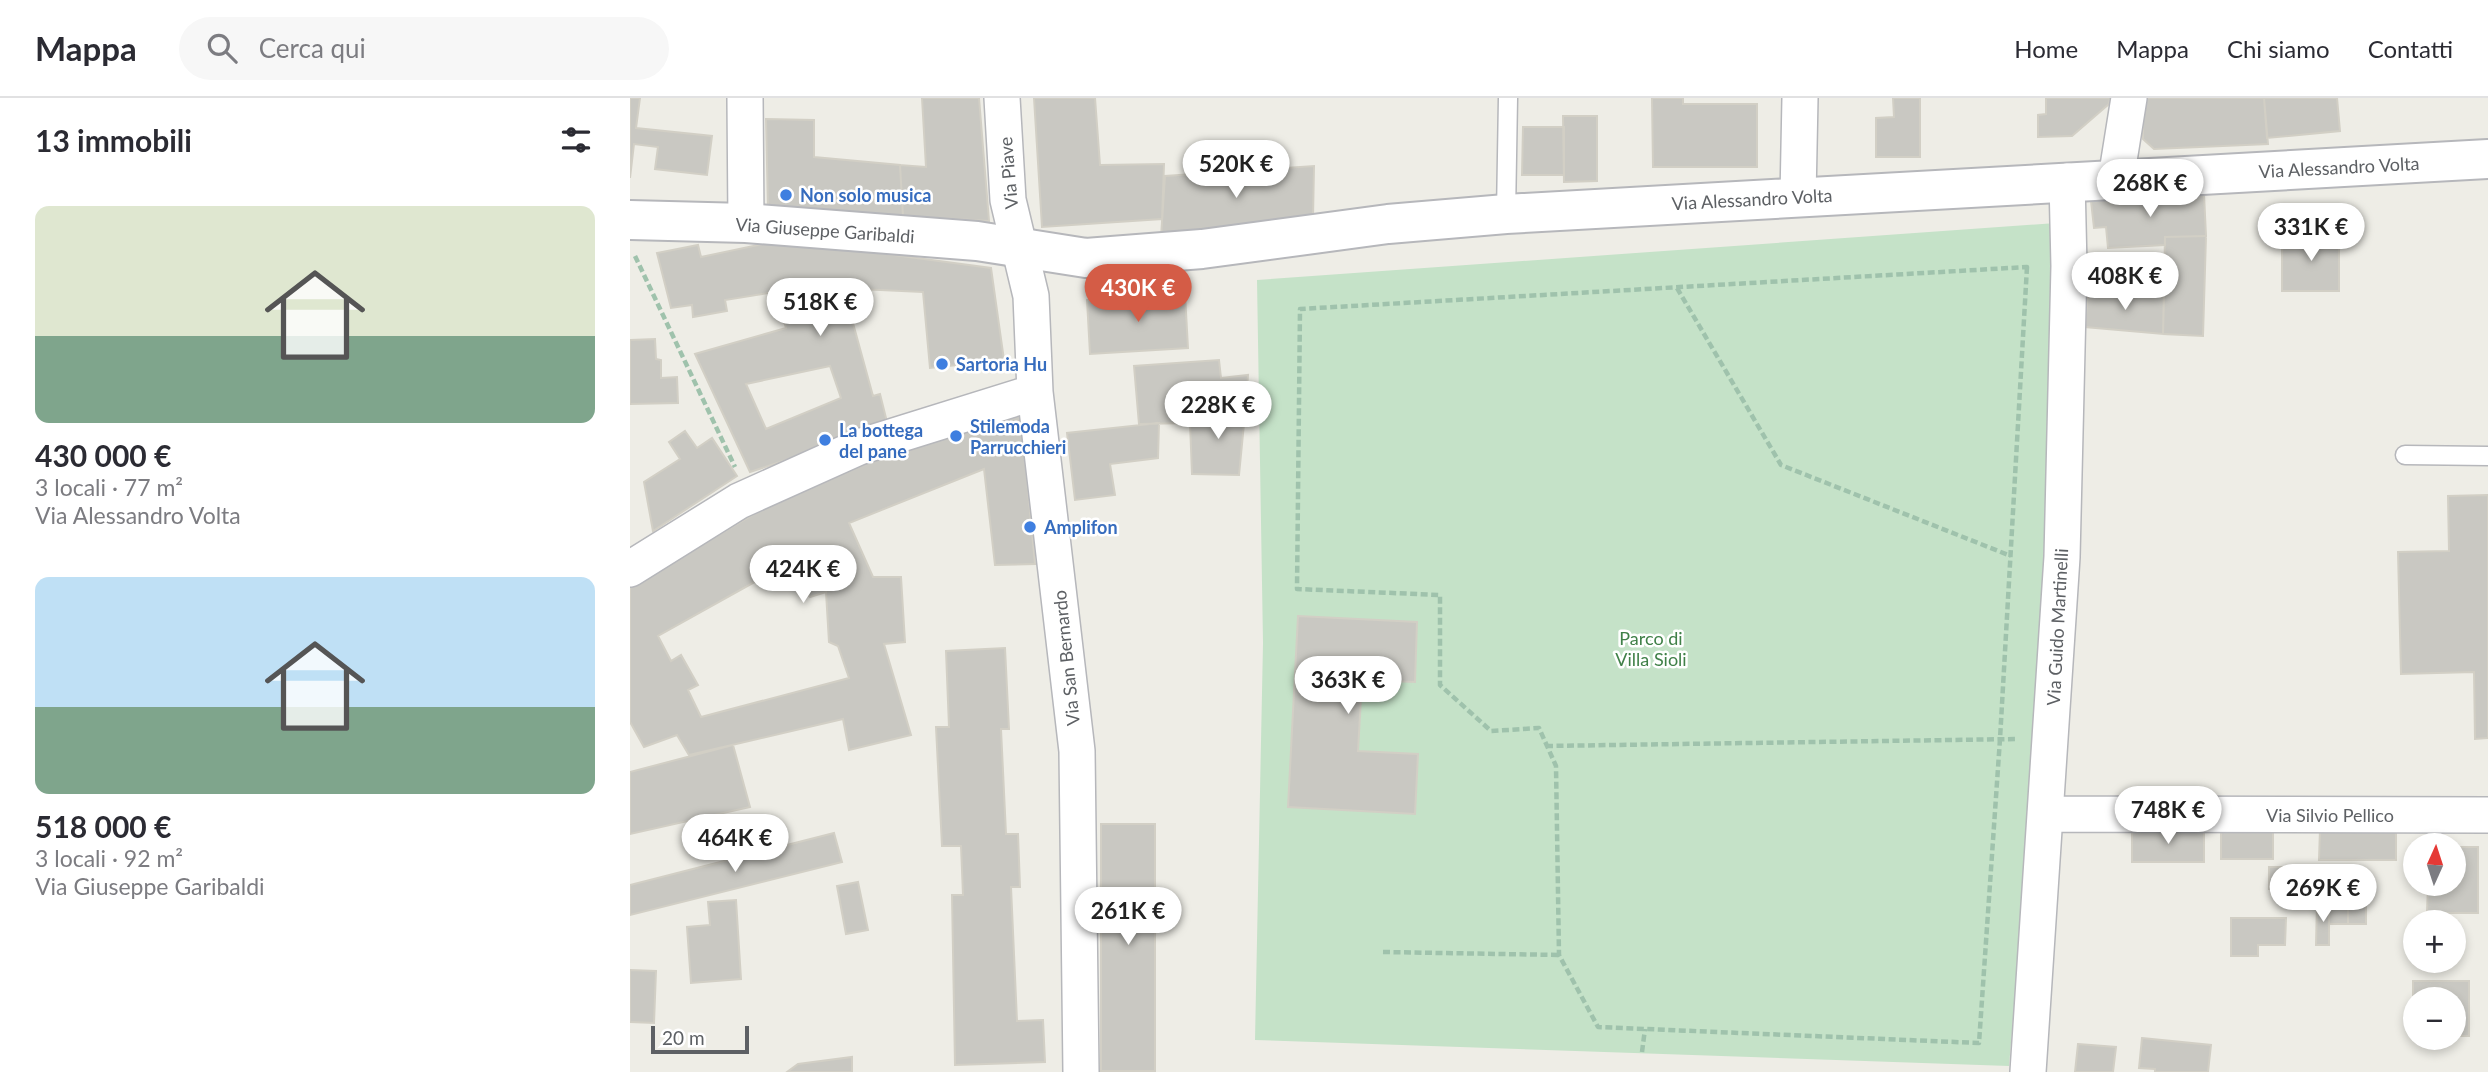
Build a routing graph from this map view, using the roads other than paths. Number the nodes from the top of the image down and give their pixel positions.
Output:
1 (745, 98) edge
2 (1002, 98) edge
3 (1508, 98) edge
4 (1800, 98) edge
5 (2129, 98) edge
6 (2488, 159) edge
7 (2116, 179) junction
8 (2067, 181) junction
9 (1798, 197) junction
10 (1506, 214) junction
11 (630, 220) edge
12 (746, 223) junction
13 (1019, 247) junction
14 (1035, 392) junction
15 (2405, 455) dead end
16 (2488, 456) edge
17 (630, 569) edge
18 (2045, 814) junction
19 (2488, 815) edge
20 (1081, 1072) edge
21 (2028, 1072) edge

1 - 12 street
2 - 13 street, Via Piave
3 - 10 lane
4 - 9 street
5 - 7 street
6 - 7 street, Via Alessandro Volta
7 - 8 street, Via Alessandro Volta
8 - 9 street, Via Alessandro Volta
8 - 18 street, Via Guido Martinelli
9 - 10 street, Via Alessandro Volta
10 - 13 street, Via Alessandro Volta
11 - 12 street, Via Giuseppe Garibaldi
12 - 13 street, Via Giuseppe Garibaldi
13 - 14 street, Via San Bernardo
14 - 17 street
14 - 20 street, Via San Bernardo
15 - 16 lane
18 - 19 street, Via Silvio Pellico
18 - 21 street, Via Guido Martinelli

